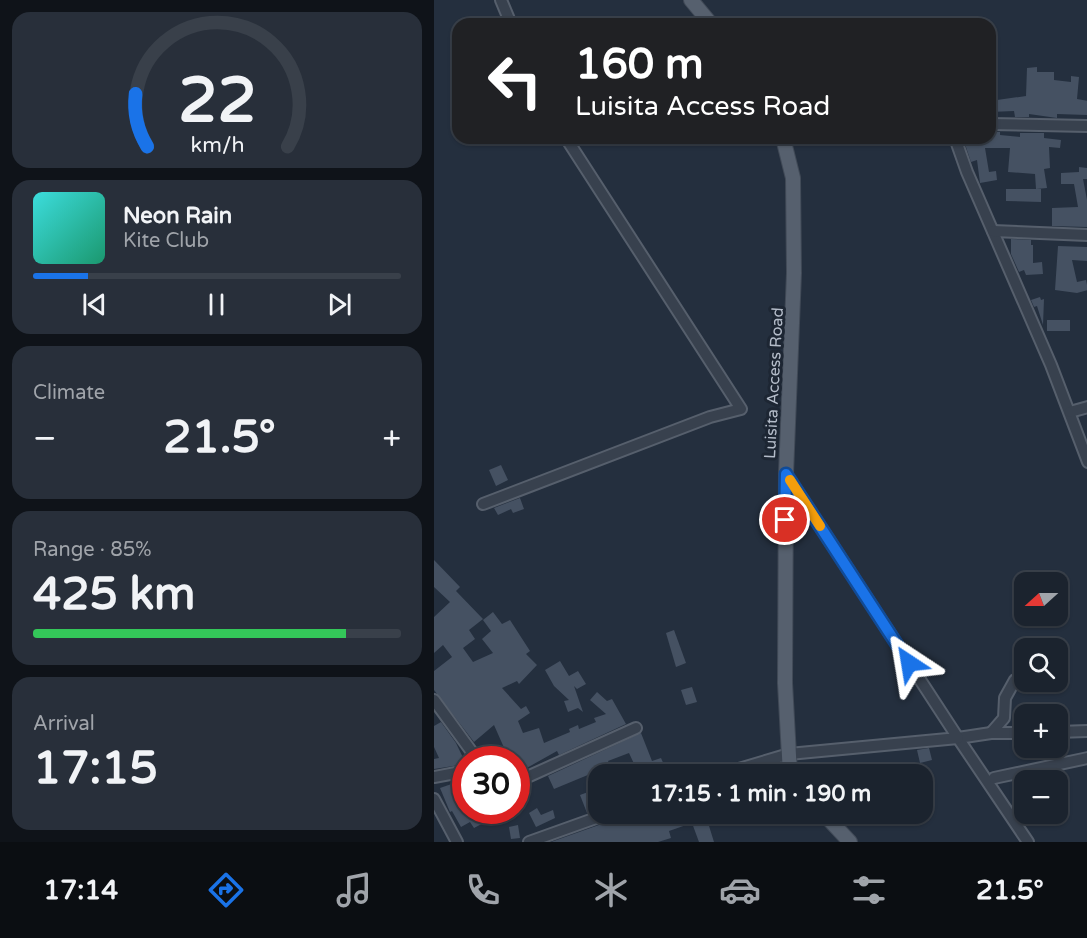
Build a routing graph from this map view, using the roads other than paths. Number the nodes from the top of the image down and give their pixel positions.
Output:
1 (501, 0) edge
2 (691, 0) edge
3 (508, 18) edge
4 (706, 18) edge
5 (996, 124) edge
6 (1088, 126) edge
7 (570, 144) edge
8 (784, 144) edge
9 (957, 144) edge
10 (993, 231) junction
11 (1088, 234) edge
12 (1088, 406) edge
13 (1070, 412) junction
14 (1084, 443) edge
15 (1088, 462) edge
16 (786, 474) junction
17 (483, 504) dead end
18 (1014, 682) edge
19 (434, 700) edge
20 (636, 728) dead end
21 (1088, 731) edge
22 (1068, 732) edge
23 (992, 733) junction
24 (1014, 733) edge
25 (958, 738) junction
26 (468, 746) edge
27 (789, 754) junction
28 (1088, 759) edge
29 (756, 764) edge
30 (790, 764) edge
31 (452, 774) edge
32 (530, 776) edge
33 (434, 777) edge
34 (994, 778) dead end
35 (434, 799) edge
36 (588, 821) edge
37 (833, 824) edge
38 (456, 842) edge
39 (529, 842) edge
40 (850, 842) edge
41 (1028, 842) edge

1 - 3 street
2 - 4 main road
5 - 6 street
7 - 17 street
8 - 16 main road, Luisita Access Road
9 - 10 street
10 - 11 street
10 - 13 street
12 - 13 street
13 - 14 street
14 - 15 street
16 - 25 street
16 - 27 main road, Luisita Access Road
18 - 23 street
19 - 26 street
20 - 32 street
21 - 22 street
23 - 24 street
23 - 25 street
25 - 27 street
25 - 41 street
27 - 29 street
27 - 30 main road, Luisita Access Road
28 - 34 street
31 - 33 street
35 - 38 street
36 - 39 street
37 - 40 main road

